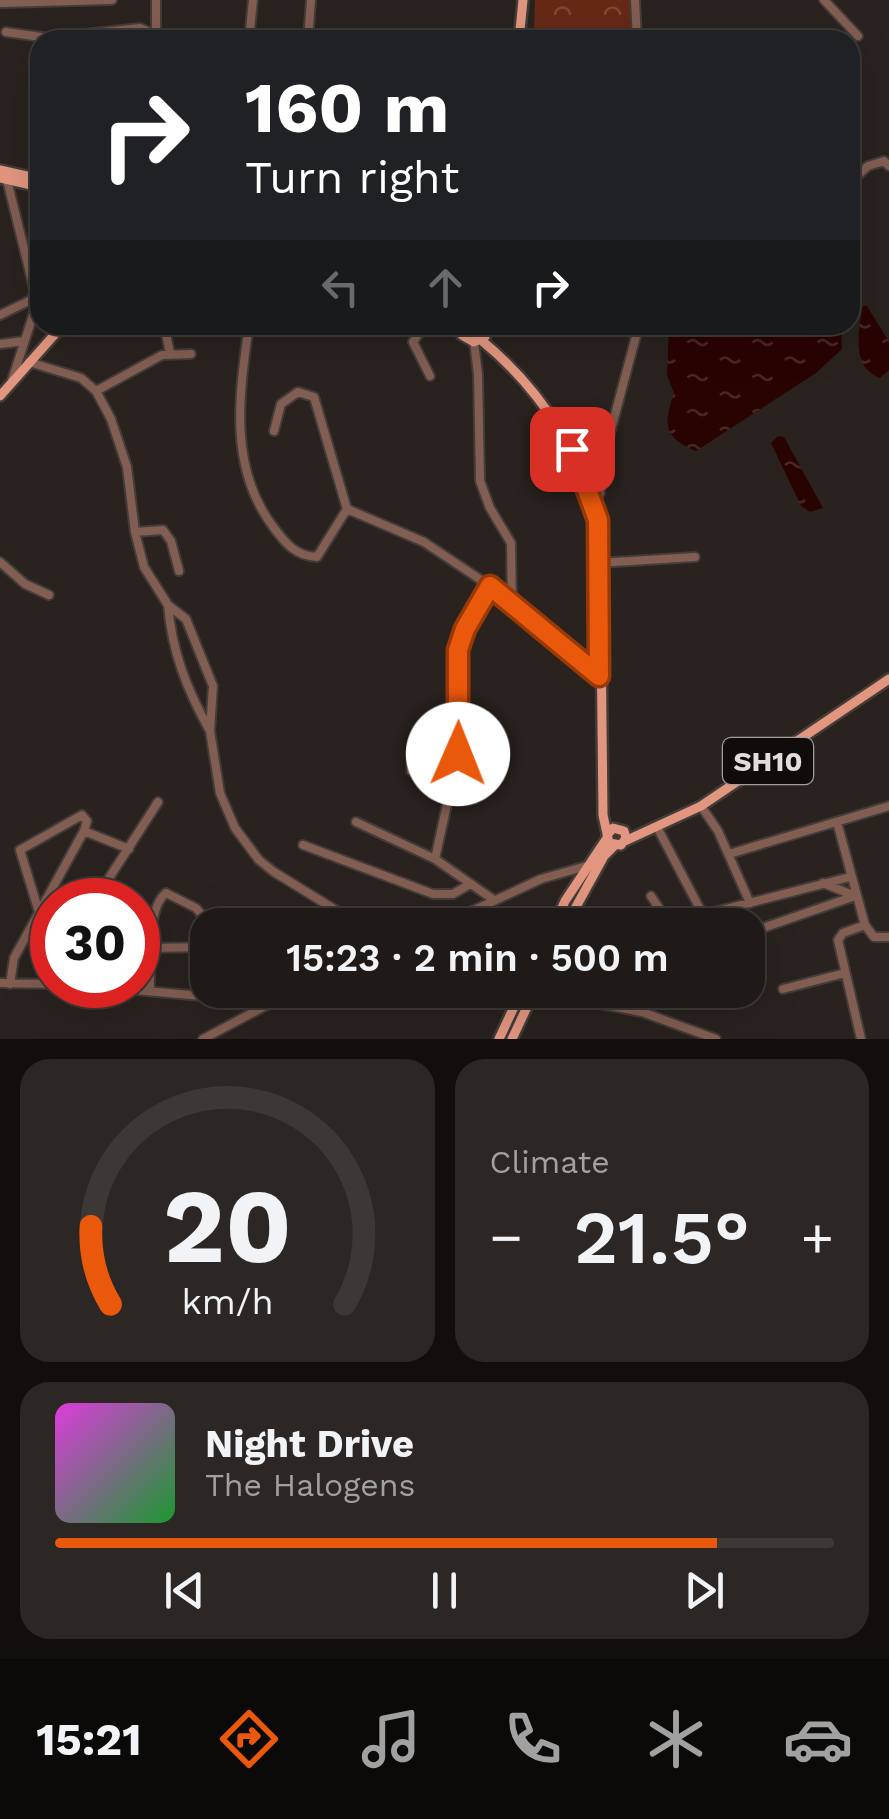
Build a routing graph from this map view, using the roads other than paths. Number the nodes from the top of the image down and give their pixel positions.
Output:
1 (112, 0) edge
2 (156, 0) edge
3 (252, 0) edge
4 (312, 0) edge
5 (523, 0) edge
6 (635, 0) edge
7 (824, 0) edge
8 (48, 1) edge
9 (0, 4) edge
10 (115, 30) edge
11 (143, 30) edge
12 (156, 30) edge
13 (250, 30) edge
14 (309, 30) edge
15 (520, 30) edge
16 (636, 30) edge
17 (852, 30) edge
18 (6, 32) dead end
19 (30, 36) edge
20 (889, 166) edge
21 (0, 170) edge
22 (860, 174) edge
23 (30, 177) edge
24 (4, 179) edge
25 (30, 185) edge
26 (30, 275) edge
27 (30, 302) edge
28 (0, 315) edge
29 (30, 322) edge
30 (54, 335) edge
31 (166, 335) edge
32 (248, 335) edge
33 (418, 335) edge
34 (462, 335) edge
35 (485, 335) edge
36 (636, 335) edge
37 (24, 341) junction
38 (477, 341) junction
39 (0, 344) edge
40 (170, 353) junction
41 (191, 354) dead end
42 (29, 362) junction
43 (430, 376) dead end
44 (12, 382) junction
45 (96, 392) junction
46 (0, 396) edge
47 (274, 431) dead end
48 (594, 504) junction
49 (347, 509) junction
50 (136, 532) junction
51 (696, 557) dead end
52 (0, 562) edge
53 (598, 563) junction
54 (179, 571) dead end
55 (490, 586) junction
56 (49, 594) dead end
57 (168, 605) junction
58 (512, 606) junction
59 (599, 676) junction
60 (889, 679) edge
61 (210, 731) junction
62 (459, 736) junction
63 (410, 771) dead end
64 (604, 800) junction
65 (158, 802) dead end
66 (701, 806) junction
67 (889, 806) edge
68 (356, 822) dead end
69 (837, 822) junction
70 (657, 826) junction
71 (84, 831) junction
72 (624, 834) junction
73 (609, 840) junction
74 (303, 845) dead end
75 (129, 849) junction
76 (729, 854) junction
77 (435, 859) junction
78 (592, 867) junction
79 (850, 877) junction
80 (56, 878) edge
81 (110, 878) edge
82 (822, 883) junction
83 (470, 884) junction
84 (30, 886) edge
85 (651, 896) dead end
86 (856, 896) junction
87 (494, 900) junction
88 (160, 901) edge
89 (750, 904) junction
90 (196, 908) edge
91 (334, 908) edge
92 (477, 908) edge
93 (565, 908) edge
94 (574, 908) edge
95 (659, 908) edge
96 (700, 908) edge
97 (735, 908) edge
98 (30, 925) edge
99 (865, 925) junction
100 (765, 927) edge
101 (889, 936) edge
102 (190, 947) edge
103 (160, 948) edge
104 (844, 973) junction
105 (30, 982) edge
106 (5, 983) edge
107 (783, 989) dead end
108 (160, 992) edge
109 (190, 995) edge
110 (262, 1008) edge
111 (513, 1008) edge
112 (527, 1008) edge
113 (622, 1008) edge
114 (204, 1039) edge
115 (499, 1039) edge
116 (512, 1039) edge
117 (716, 1039) edge
118 (861, 1039) edge

1 - 8 street
2 - 12 street
3 - 13 street
4 - 14 street
5 - 15 main road
6 - 16 street
7 - 17 street
8 - 9 street
10 - 11 street
18 - 19 street
20 - 22 street
21 - 23 main road
24 - 25 main road
24 - 26 street
27 - 28 street
29 - 37 street
30 - 42 main road
31 - 40 street
32 - 49 street
33 - 43 street
34 - 38 main road
35 - 38 main road
36 - 48 street
37 - 39 street
37 - 44 street
38 - 48 main road
38 - 58 street
40 - 41 street
40 - 45 street
42 - 44 main road
42 - 45 street
44 - 46 main road
45 - 50 street
47 - 49 street
48 - 53 main road
49 - 55 street
50 - 54 street
50 - 57 street
51 - 53 street
52 - 56 street
53 - 59 main road
55 - 58 street
55 - 62 street
57 - 61 street
57 - 61 street
58 - 59 street
59 - 64 main road
60 - 66 main road, SH10
61 - 91 street
62 - 63 street
62 - 77 street
64 - 72 main road
64 - 73 main road
65 - 75 street
66 - 70 main road, SH10
66 - 76 street
67 - 69 street
68 - 77 street
69 - 76 street
69 - 79 street
70 - 72 main road, SH10
70 - 96 street
71 - 75 street
71 - 80 street
71 - 84 street
72 - 73 main road
72 - 73 main road
73 - 78 main road
74 - 83 street
75 - 81 street
76 - 89 street
77 - 83 street
78 - 87 street
78 - 93 main road
78 - 94 main road
79 - 82 street
79 - 86 street
82 - 86 street
82 - 89 street
83 - 87 street
85 - 95 street
86 - 99 street
86 - 100 street
87 - 92 street
88 - 90 street
89 - 97 street
98 - 106 street
99 - 101 street
99 - 104 street
102 - 103 street
104 - 107 street
104 - 118 street
105 - 106 street
108 - 109 street
110 - 114 street
111 - 115 main road
112 - 116 main road
113 - 117 street

